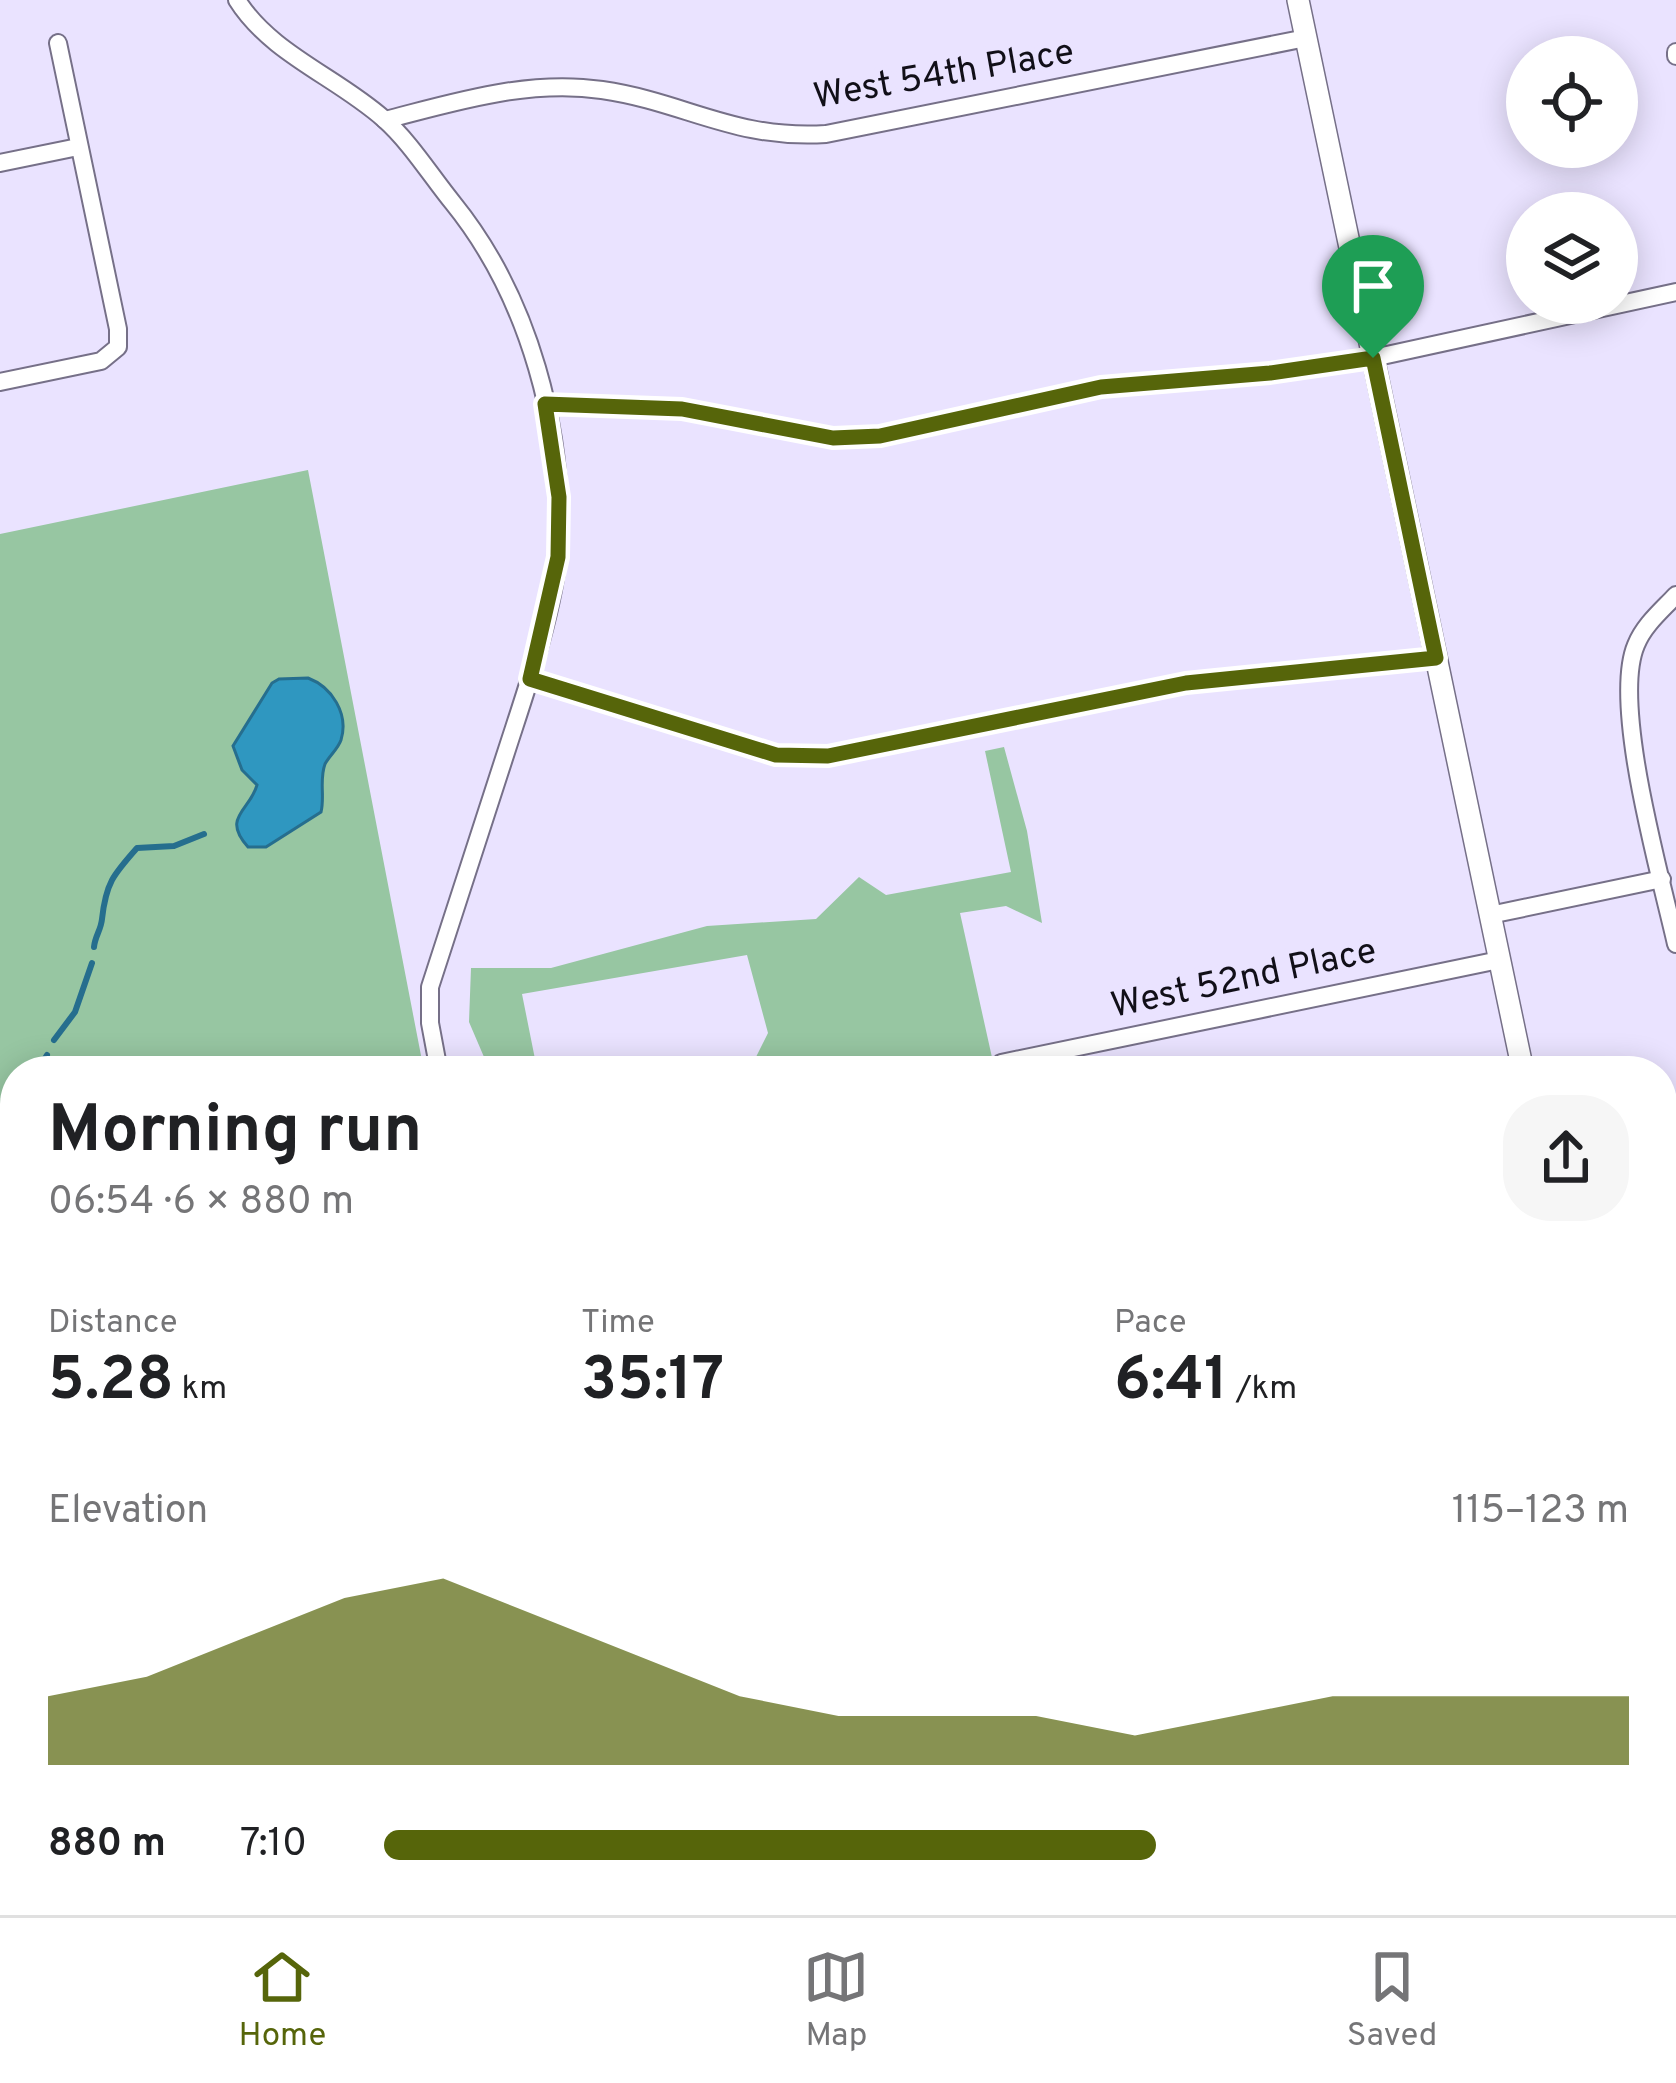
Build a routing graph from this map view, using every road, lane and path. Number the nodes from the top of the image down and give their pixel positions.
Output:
1 (236, 0) edge
2 (1298, 0) edge
3 (1306, 38) junction
4 (58, 43) dead end
5 (385, 120) junction
6 (78, 147) junction
7 (0, 163) edge
8 (1676, 292) edge
9 (1373, 358) junction
10 (0, 382) edge
11 (545, 404) junction
12 (1676, 596) edge
13 (1436, 658) junction
14 (530, 679) junction
15 (1662, 879) junction
16 (1490, 915) junction
17 (1676, 944) edge
18 (1499, 960) junction
19 (437, 1056) edge
20 (1035, 1056) edge
21 (1519, 1056) edge

1 - 5 street
2 - 3 street
3 - 5 street, West 54th Place
3 - 9 street
4 - 6 street
5 - 11 street
6 - 7 street
6 - 10 street
8 - 9 street
9 - 11 street
9 - 13 street
11 - 14 street
12 - 15 street
13 - 14 street
13 - 16 street
14 - 19 street
15 - 16 street
15 - 17 street
16 - 18 street
18 - 20 street, West 52nd Place
18 - 21 street

